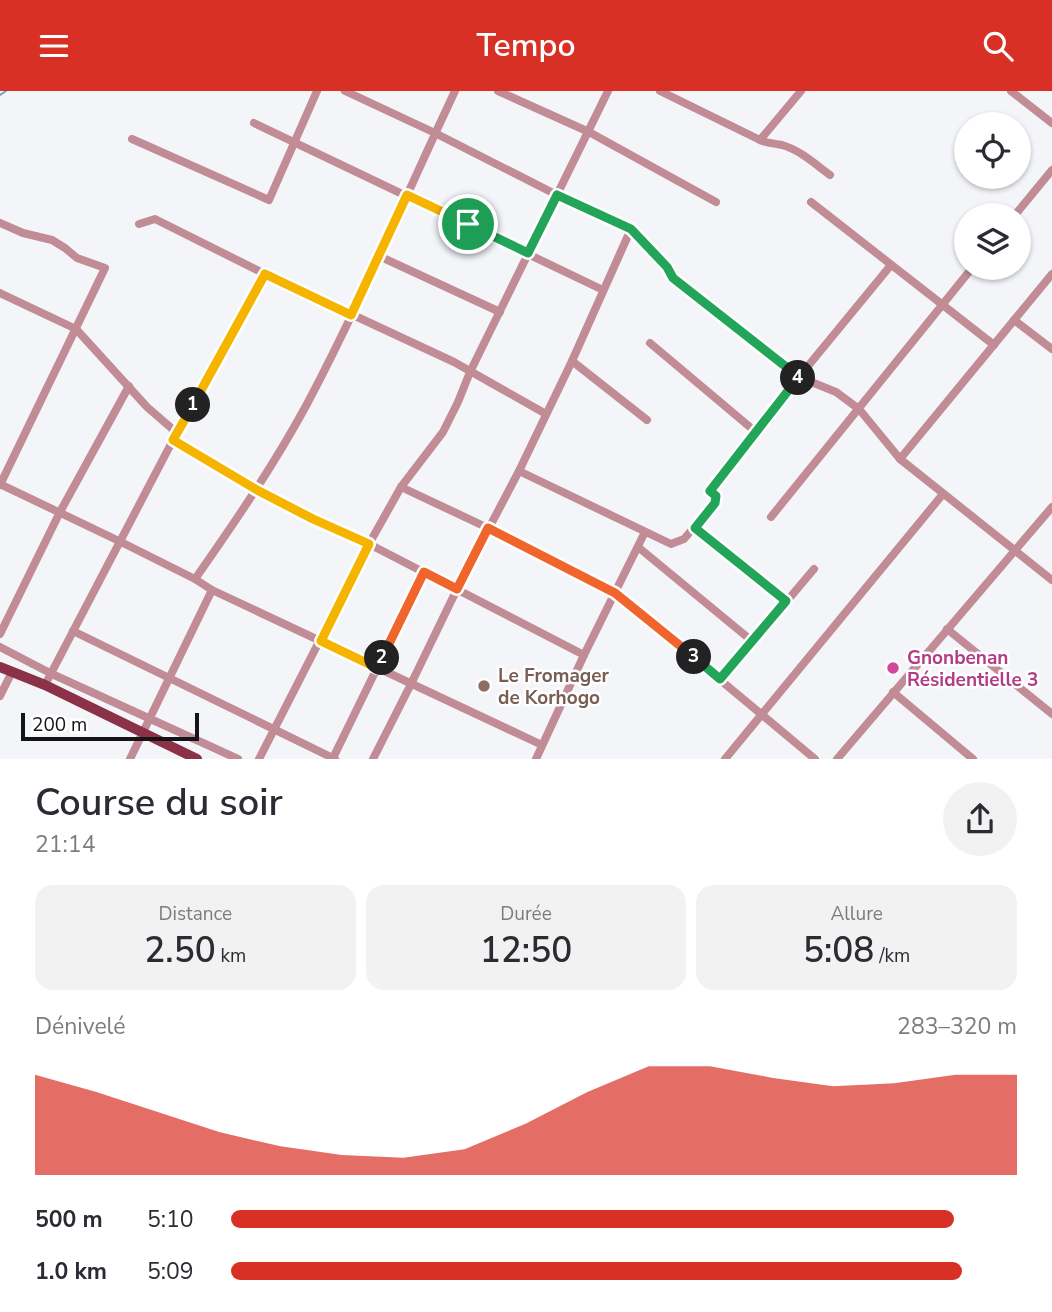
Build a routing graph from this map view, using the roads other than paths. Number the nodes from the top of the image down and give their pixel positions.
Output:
1 (317, 91) edge
2 (345, 91) edge
3 (455, 91) edge
4 (498, 91) edge
5 (608, 91) edge
6 (660, 91) edge
7 (801, 91) edge
8 (1011, 91) edge
9 (680, 95) edge
10 (254, 123) dead end
11 (1052, 123) edge
12 (589, 132) junction
13 (435, 133) junction
14 (132, 139) dead end
15 (760, 140) junction
16 (293, 141) junction
17 (1052, 170) edge
18 (830, 175) dead end
19 (407, 195) junction
20 (557, 195) junction
21 (716, 202) dead end
22 (811, 202) dead end
23 (1025, 203) edge
24 (0, 223) edge
25 (139, 224) dead end
26 (631, 229) junction
27 (528, 253) junction
28 (379, 256) junction
29 (891, 265) junction
30 (265, 274) junction
31 (1052, 274) edge
32 (962, 280) edge
33 (603, 290) junction
34 (0, 293) edge
35 (942, 305) junction
36 (500, 312) junction
37 (351, 315) junction
38 (1014, 320) junction
39 (76, 329) junction
40 (650, 343) dead end
41 (994, 345) junction
42 (1052, 349) edge
43 (572, 361) junction
44 (470, 372) junction
45 (799, 377) junction
46 (129, 386) junction
47 (859, 409) junction
48 (547, 414) junction
49 (647, 419) dead end
50 (757, 433) junction
51 (175, 436) junction
52 (900, 459) junction
53 (519, 471) junction
54 (0, 485) edge
55 (401, 487) junction
56 (257, 490) junction
57 (943, 493) junction
58 (1052, 507) edge
59 (60, 512) junction
60 (771, 517) dead end
61 (488, 528) junction
62 (695, 528) junction
63 (645, 532) junction
64 (119, 541) junction
65 (369, 544) junction
66 (638, 547) junction
67 (1014, 551) junction
68 (814, 569) dead end
69 (424, 572) junction
70 (195, 579) junction
71 (1052, 580) edge
72 (457, 589) junction
73 (212, 590) junction
74 (615, 593) junction
75 (786, 601) junction
76 (947, 629) junction
77 (73, 631) junction
78 (0, 634) edge
79 (321, 641) junction
80 (752, 641) junction
81 (0, 647) edge
82 (584, 655) junction
83 (0, 667) edge
84 (377, 668) junction
85 (12, 672) junction
86 (52, 674) junction
87 (169, 679) junction
88 (720, 679) junction
89 (411, 684) junction
90 (45, 685) junction
91 (893, 692) junction
92 (0, 696) edge
93 (762, 713) junction
94 (1052, 714) edge
95 (150, 719) junction
96 (274, 730) junction
97 (142, 733) junction
98 (542, 745) junction
99 (182, 756) edge
100 (130, 759) edge
101 (197, 759) edge
102 (238, 759) edge
103 (259, 759) edge
104 (334, 759) edge
105 (373, 759) edge
106 (536, 759) edge
107 (725, 759) edge
108 (815, 759) edge
109 (837, 759) edge
110 (973, 759) edge

1 - 16 street
2 - 13 street
3 - 13 street
4 - 12 street
5 - 12 street
6 - 9 street
7 - 15 street
8 - 11 street
9 - 15 street
10 - 16 street
12 - 20 street
12 - 21 street
13 - 19 street
13 - 20 street
14 - 16 street
15 - 18 street
16 - 19 street
17 - 23 street
19 - 27 street
19 - 28 street
20 - 26 street
20 - 27 street
22 - 29 street
24 - 39 street
25 - 30 street
26 - 33 street
26 - 45 street
27 - 33 street
27 - 36 street
28 - 36 street
28 - 37 street
29 - 35 street
29 - 45 street
30 - 37 street
30 - 51 street
31 - 38 street
32 - 35 street
33 - 43 street
34 - 39 street
35 - 41 street
35 - 47 street
36 - 44 street
37 - 44 street
37 - 56 street
38 - 41 street
38 - 42 street
39 - 46 street
39 - 54 street
40 - 50 street
41 - 52 street
43 - 48 street
43 - 49 street
44 - 48 street
44 - 55 street
45 - 47 street
45 - 50 street
46 - 51 street
46 - 59 street
47 - 52 street
47 - 60 street
48 - 53 street
50 - 62 street
51 - 56 street
51 - 64 street
52 - 57 street
53 - 61 street
53 - 63 street
54 - 59 street
55 - 61 street
55 - 65 street
56 - 65 street
56 - 70 street
57 - 67 street
57 - 93 street
58 - 67 street
59 - 64 street
59 - 78 street
61 - 72 street
61 - 74 street
62 - 63 street
62 - 75 street
63 - 66 street
64 - 70 street
64 - 77 street
65 - 69 street
65 - 79 street
66 - 74 street
66 - 80 street
67 - 71 street
67 - 76 street
68 - 75 street
69 - 72 street
69 - 84 street
70 - 73 street
72 - 82 street
72 - 89 street
73 - 79 street
73 - 87 street
74 - 82 street
74 - 88 street
75 - 80 street
76 - 91 street
76 - 94 street
77 - 86 street
77 - 87 street
79 - 84 street
79 - 96 street
80 - 88 street
81 - 86 street
82 - 98 street
83 - 85 main road
84 - 89 street
84 - 104 street
85 - 90 main road
85 - 92 street
86 - 90 street
86 - 95 street
87 - 95 street
87 - 96 street
88 - 93 street
89 - 98 street
89 - 105 street
90 - 97 main road
91 - 109 street
91 - 110 street
93 - 107 street
93 - 108 street
95 - 97 street
95 - 102 street
96 - 103 street
96 - 104 street
97 - 99 main road
97 - 100 street
98 - 106 street
99 - 101 main road

